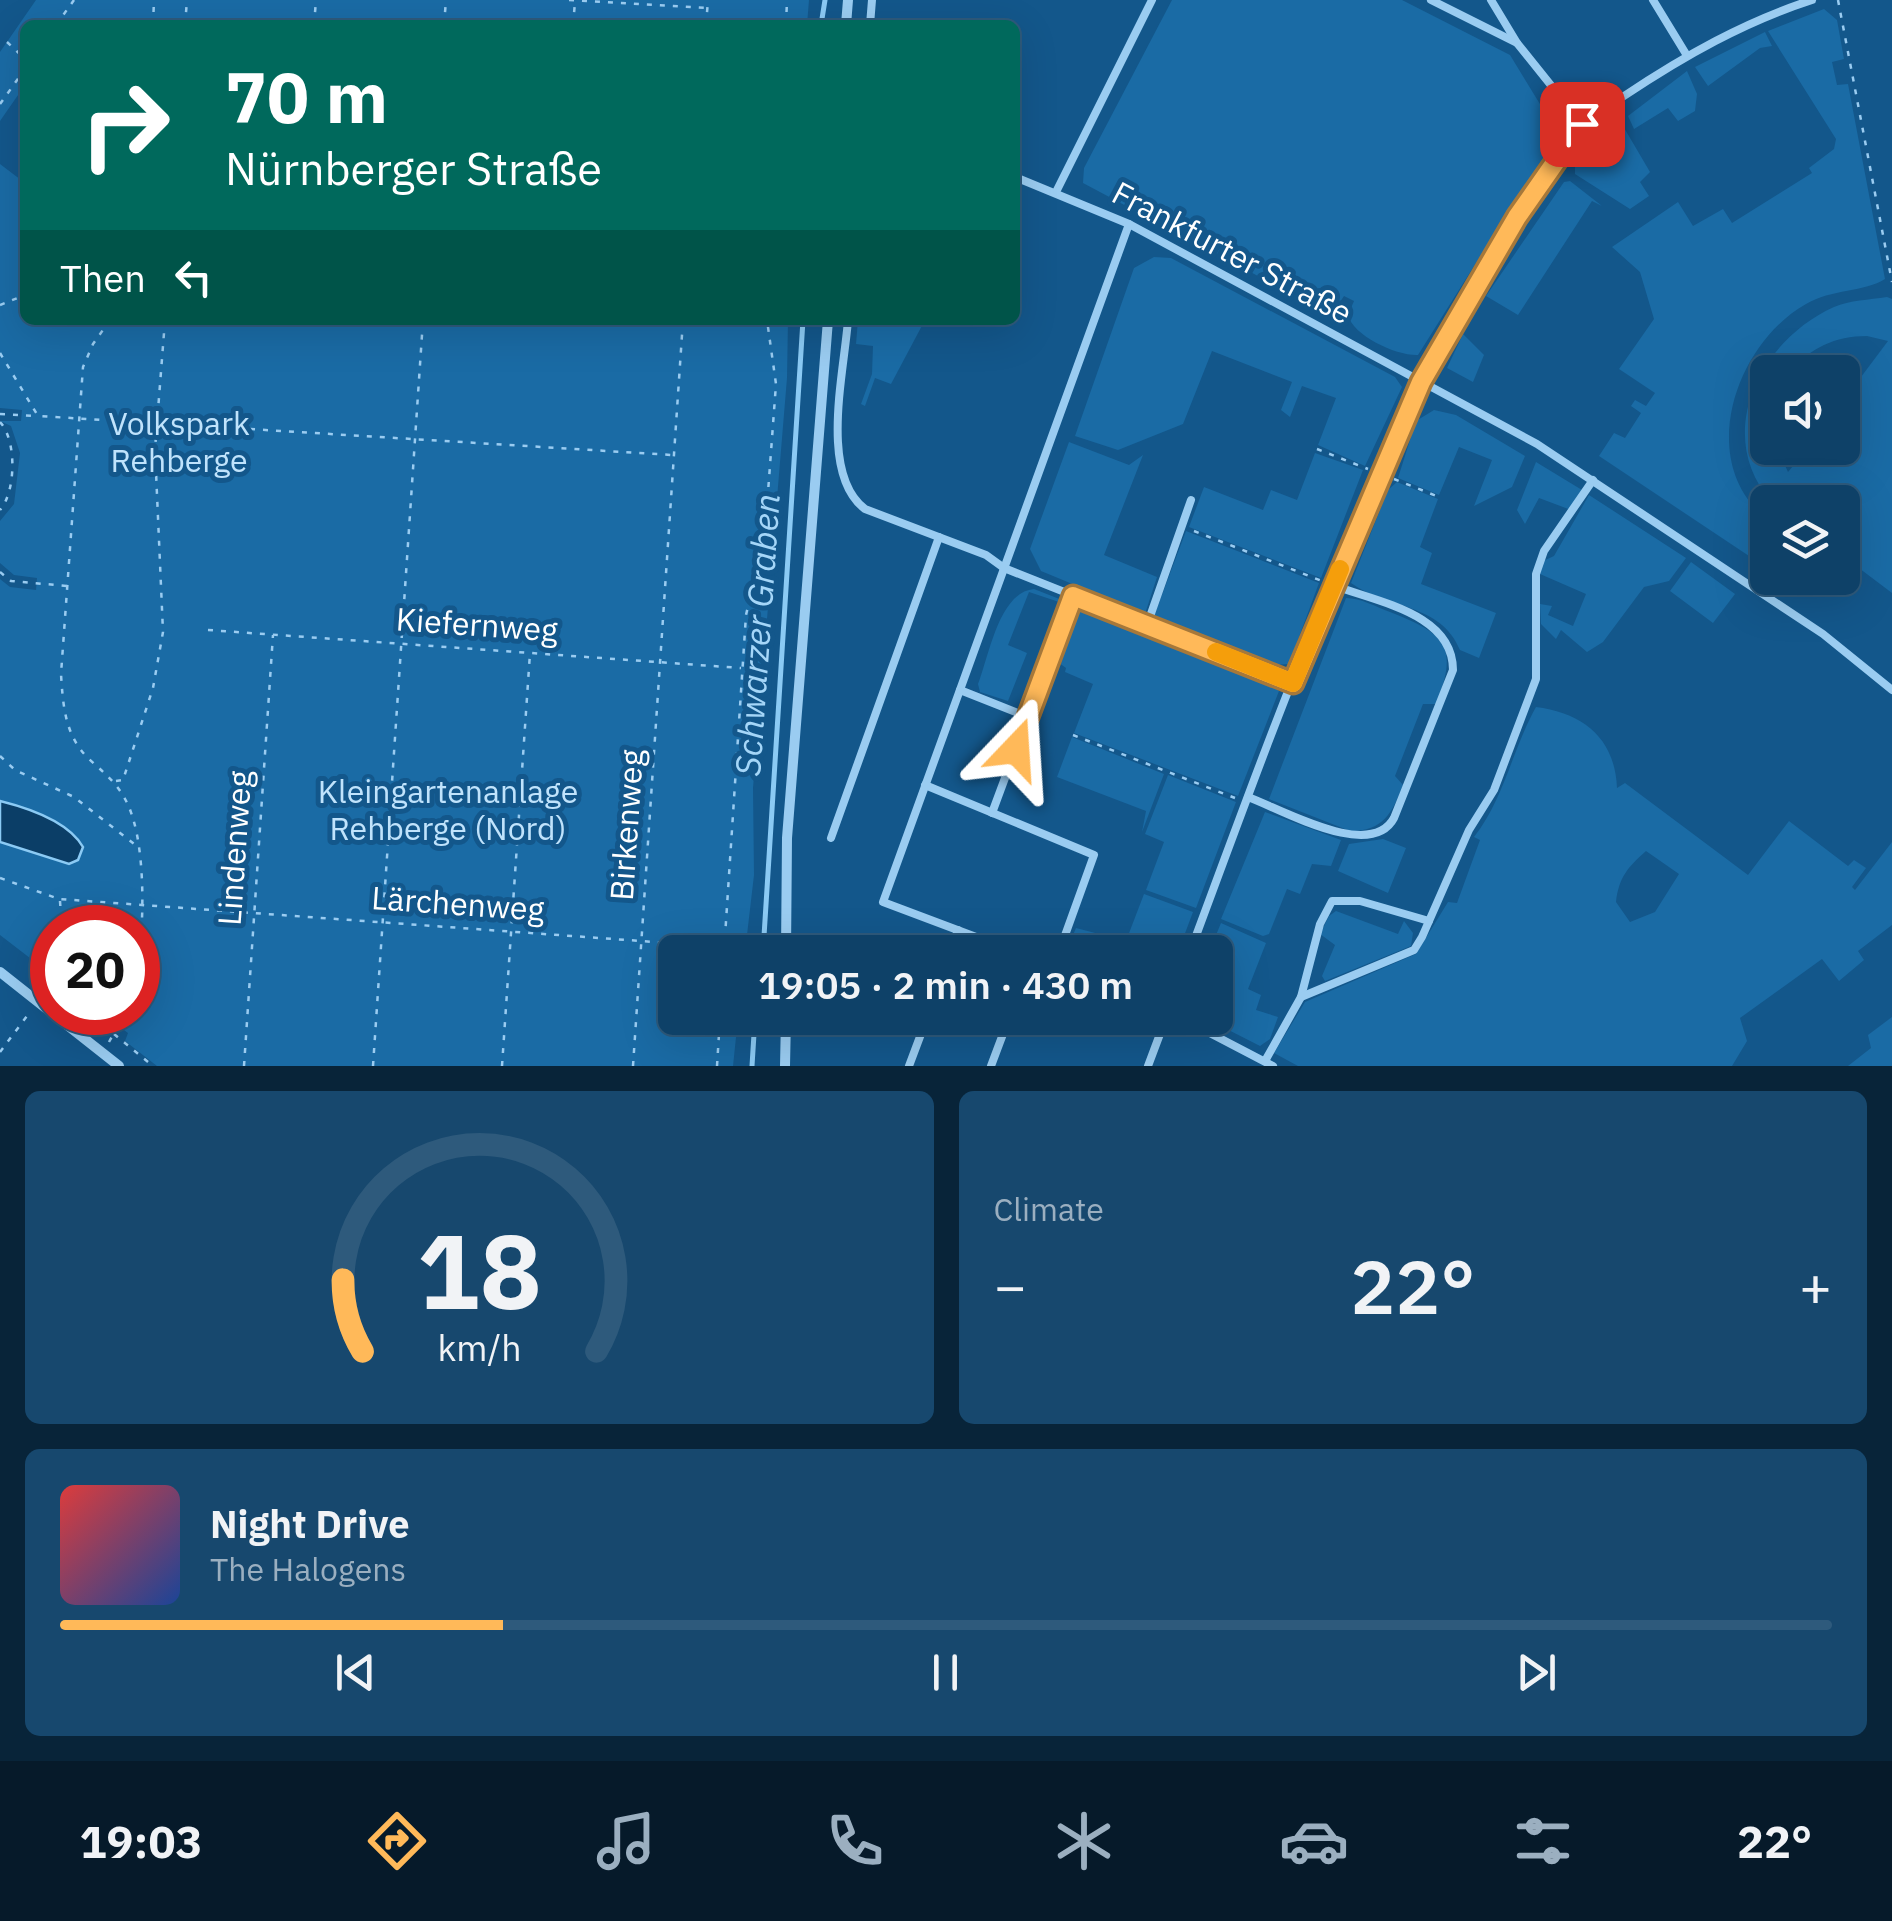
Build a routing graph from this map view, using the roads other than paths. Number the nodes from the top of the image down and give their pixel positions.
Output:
1 (1152, 0) edge
2 (1431, 0) edge
3 (1491, 0) edge
4 (1652, 0) edge
5 (1812, 0) edge
6 (1517, 42) junction
7 (1686, 54) junction
8 (1582, 124) junction
9 (1020, 179) edge
10 (1056, 190) junction
11 (1129, 224) junction
12 (828, 325) edge
13 (848, 325) edge
14 (1421, 382) junction
15 (1593, 480) junction
16 (1191, 500) dead end
17 (939, 538) junction
18 (1004, 568) junction
19 (1333, 585) junction
20 (1073, 596) junction
21 (1147, 625) junction
22 (1293, 683) junction
23 (960, 690) junction
24 (1892, 690) edge
25 (1028, 717) junction
26 (925, 785) junction
27 (1247, 800) junction
28 (992, 813) junction
29 (831, 838) dead end
30 (1429, 921) junction
31 (958, 930) junction
32 (786, 935) edge
33 (956, 935) edge
34 (971, 935) edge
35 (1065, 935) edge
36 (1196, 935) edge
37 (0, 972) edge
38 (1301, 997) junction
39 (786, 1035) edge
40 (920, 1035) edge
41 (1003, 1035) edge
42 (1160, 1035) edge
43 (1214, 1035) edge
44 (1269, 1063) edge
45 (120, 1066) edge
46 (786, 1066) edge
47 (909, 1066) edge
48 (991, 1066) edge
49 (1148, 1066) edge

1 - 10 lane
2 - 6 lane
3 - 6 lane
4 - 7 lane
5 - 7 lane
6 - 8 lane
7 - 8 lane
8 - 14 lane
9 - 10 lane, Frankfurter Straße
10 - 11 lane, Frankfurter Straße
11 - 14 lane, Frankfurter Straße
11 - 18 lane
12 - 32 street
13 - 17 lane
14 - 15 lane, Frankfurter Straße
14 - 19 lane
15 - 24 lane, Frankfurter Straße
15 - 30 lane
16 - 21 lane
17 - 18 lane
17 - 29 lane
18 - 20 lane
18 - 23 lane
19 - 22 lane
19 - 27 lane
20 - 21 lane
20 - 25 lane
21 - 22 lane
22 - 27 lane
23 - 25 lane
23 - 26 lane
25 - 28 lane
26 - 28 lane
26 - 31 lane
27 - 36 lane
28 - 35 lane
30 - 38 lane
30 - 38 lane
31 - 33 lane
31 - 34 lane
37 - 45 street
38 - 44 lane
39 - 46 street
40 - 47 lane
41 - 48 lane
42 - 49 lane
43 - 44 lane

